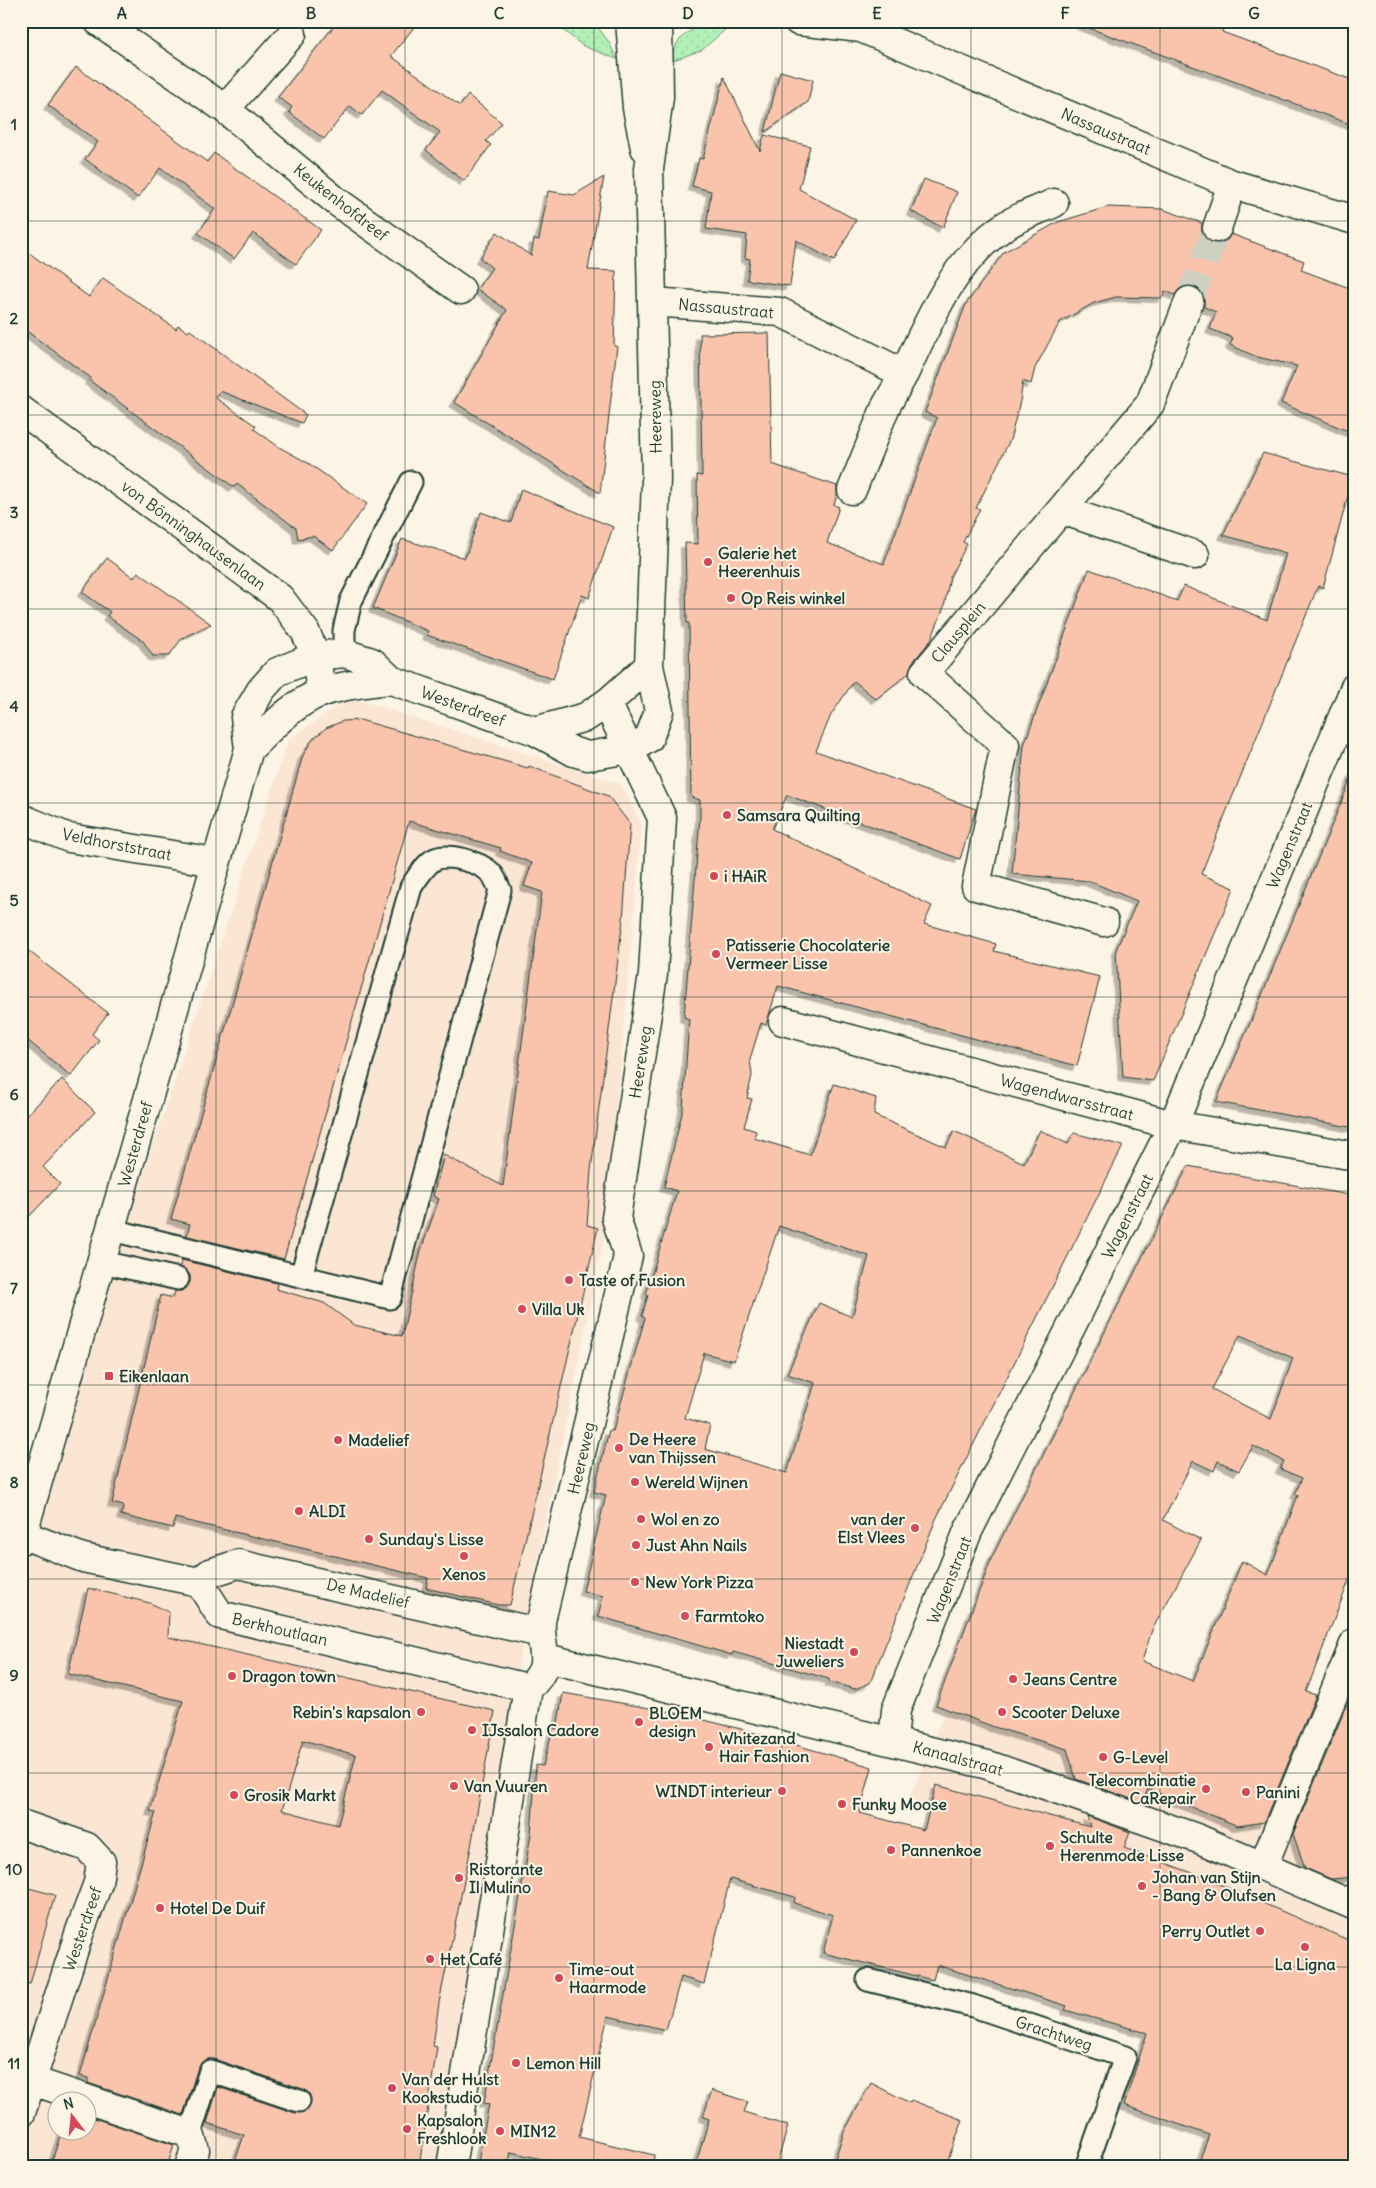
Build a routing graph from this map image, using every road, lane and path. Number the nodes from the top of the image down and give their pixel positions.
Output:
1 (98, 21) edge
2 (630, 21) edge
3 (634, 21) edge
4 (658, 21) edge
5 (798, 21) edge
6 (857, 25) edge
7 (292, 34) dead end
8 (225, 109) junction
9 (649, 169) junction
10 (1232, 184) junction
11 (1054, 203) dead end
12 (1355, 220) edge
13 (1217, 228) tunnel mouth
14 (461, 290) dead end
15 (1189, 301) tunnel mouth
16 (654, 302) junction
17 (904, 374) junction
18 (21, 410) edge
19 (412, 482) dead end
20 (852, 490) dead end
21 (1062, 510) junction
22 (1195, 555) dead end
23 (344, 653) junction
24 (316, 656) junction
25 (649, 666) junction
26 (391, 680) junction
27 (1355, 687) edge
28 (321, 693) junction
29 (607, 703) junction
30 (535, 731) junction
31 (249, 749) junction
32 (630, 749) junction
33 (21, 818) edge
34 (215, 862) junction
35 (1104, 922) dead end
36 (783, 1020) dead end
37 (1173, 1125) junction
38 (1355, 1156) edge
39 (112, 1230) junction
40 (102, 1262) junction
41 (301, 1276) junction
42 (178, 1279) dead end
43 (22, 1536) edge
44 (199, 1582) junction
45 (1355, 1642) edge
46 (543, 1645) junction
47 (528, 1688) junction
48 (892, 1741) junction
49 (21, 1824) edge
50 (1263, 1866) junction
51 (1355, 1906) edge
52 (868, 1980) dead end
53 (33, 2081) junction
54 (298, 2100) dead end
55 (21, 2113) edge
56 (190, 2134) junction
57 (189, 2167) edge
58 (451, 2167) edge
59 (1086, 2167) edge

1 - 8 street, Keukenhofdreef
2 - 9 street, Heereweg
3 - 4 street
4 - 9 street, Heereweg
5 - 6 street, Nassaustraat
6 - 10 street, Nassaustraat
7 - 8 street
8 - 14 street, Keukenhofdreef
9 - 16 street, Heereweg
10 - 12 street, Nassaustraat
10 - 13 street
11 - 17 street
15 - 21 street, Clausplein
16 - 17 street, Nassaustraat
16 - 25 street, Heereweg
17 - 20 street
18 - 24 street, von Bönninghausenlaan
19 - 23 lane
21 - 22 street
21 - 35 street, Clausplein
23 - 24 street, Westerdreef
23 - 26 street, Westerdreef
24 - 28 street, von Bönninghausenlaan
24 - 31 street, Westerdreef
25 - 29 street
25 - 32 street, Heereweg
26 - 28 street, Westerdreef
26 - 30 street, Westerdreef
27 - 37 street, Wagenstraat
28 - 31 street, Westerdreef
29 - 30 street
29 - 32 street, Heereweg
30 - 32 street, Westerdreef
31 - 34 street, Westerdreef
32 - 46 street, Heereweg
33 - 34 street, Veldhorststraat
34 - 39 street, Westerdreef
36 - 37 street, Wagendwarsstraat
37 - 38 street, Wagendwarsstraat
37 - 48 street, Wagenstraat
39 - 40 street, Westerdreef
39 - 41 lane
40 - 42 lane
40 - 43 street, Westerdreef
41 - 41 lane
43 - 44 street
44 - 46 street, De Madelief
44 - 47 street, Berkhoutlaan
45 - 50 street
46 - 47 street, Heereweg
46 - 48 street, Kanaalstraat
47 - 58 street, Heereweg
48 - 50 street, Kanaalstraat
49 - 53 street, Westerdreef
50 - 51 street, Kanaalstraat
52 - 59 lane, Grachtweg
53 - 55 street, Westerdreef
53 - 56 street
54 - 56 lane
56 - 57 street

